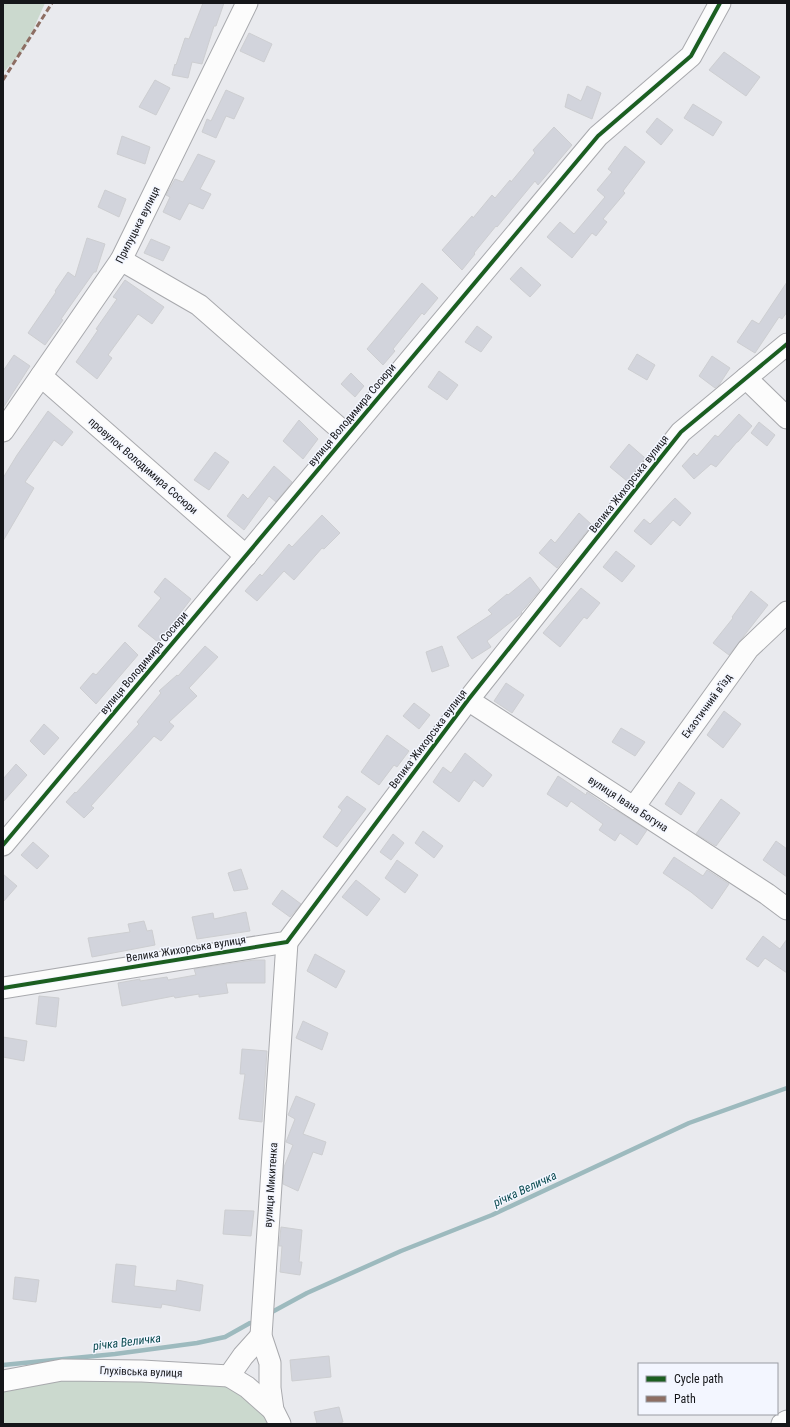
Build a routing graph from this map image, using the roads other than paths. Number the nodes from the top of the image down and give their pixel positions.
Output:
1 (247, 3) edge
2 (720, 3) edge
3 (121, 260) junction
4 (787, 344) edge
5 (40, 376) junction
6 (746, 378) junction
7 (787, 418) edge
8 (3, 431) edge
9 (347, 435) junction
10 (246, 556) junction
11 (787, 612) edge
12 (468, 700) junction
13 (634, 807) junction
14 (3, 845) edge
15 (787, 909) edge
16 (287, 942) junction
17 (3, 988) edge
18 (261, 1336) junction
19 (229, 1376) junction
20 (3, 1381) edge
21 (276, 1417) edge
22 (787, 1421) edge
23 (782, 1424) edge

1 - 3 street, Прилуцька вулиця
2 - 9 street, вулиця Володимира Сосюри
3 - 5 street, Прилуцька вулиця
3 - 9 street
4 - 6 street, Велика Жихорська вулиця
5 - 8 street, Прилуцька вулиця
5 - 10 street, провулок Володимира Сосюри
6 - 7 street
6 - 12 street, Велика Жихорська вулиця
9 - 10 street, вулиця Володимира Сосюри
10 - 14 street, вулиця Володимира Сосюри
11 - 13 street, Екзотичний в'їзд
12 - 13 street, вулиця Івана Богуна
12 - 16 street, Велика Жихорська вулиця
13 - 15 street, вулиця Івана Богуна
16 - 17 street, Велика Жихорська вулиця
16 - 18 street, вулиця Микитенка
18 - 19 street
18 - 21 street, вулиця Микитенка
19 - 20 street, Глухівська вулиця
19 - 21 street
22 - 23 street

